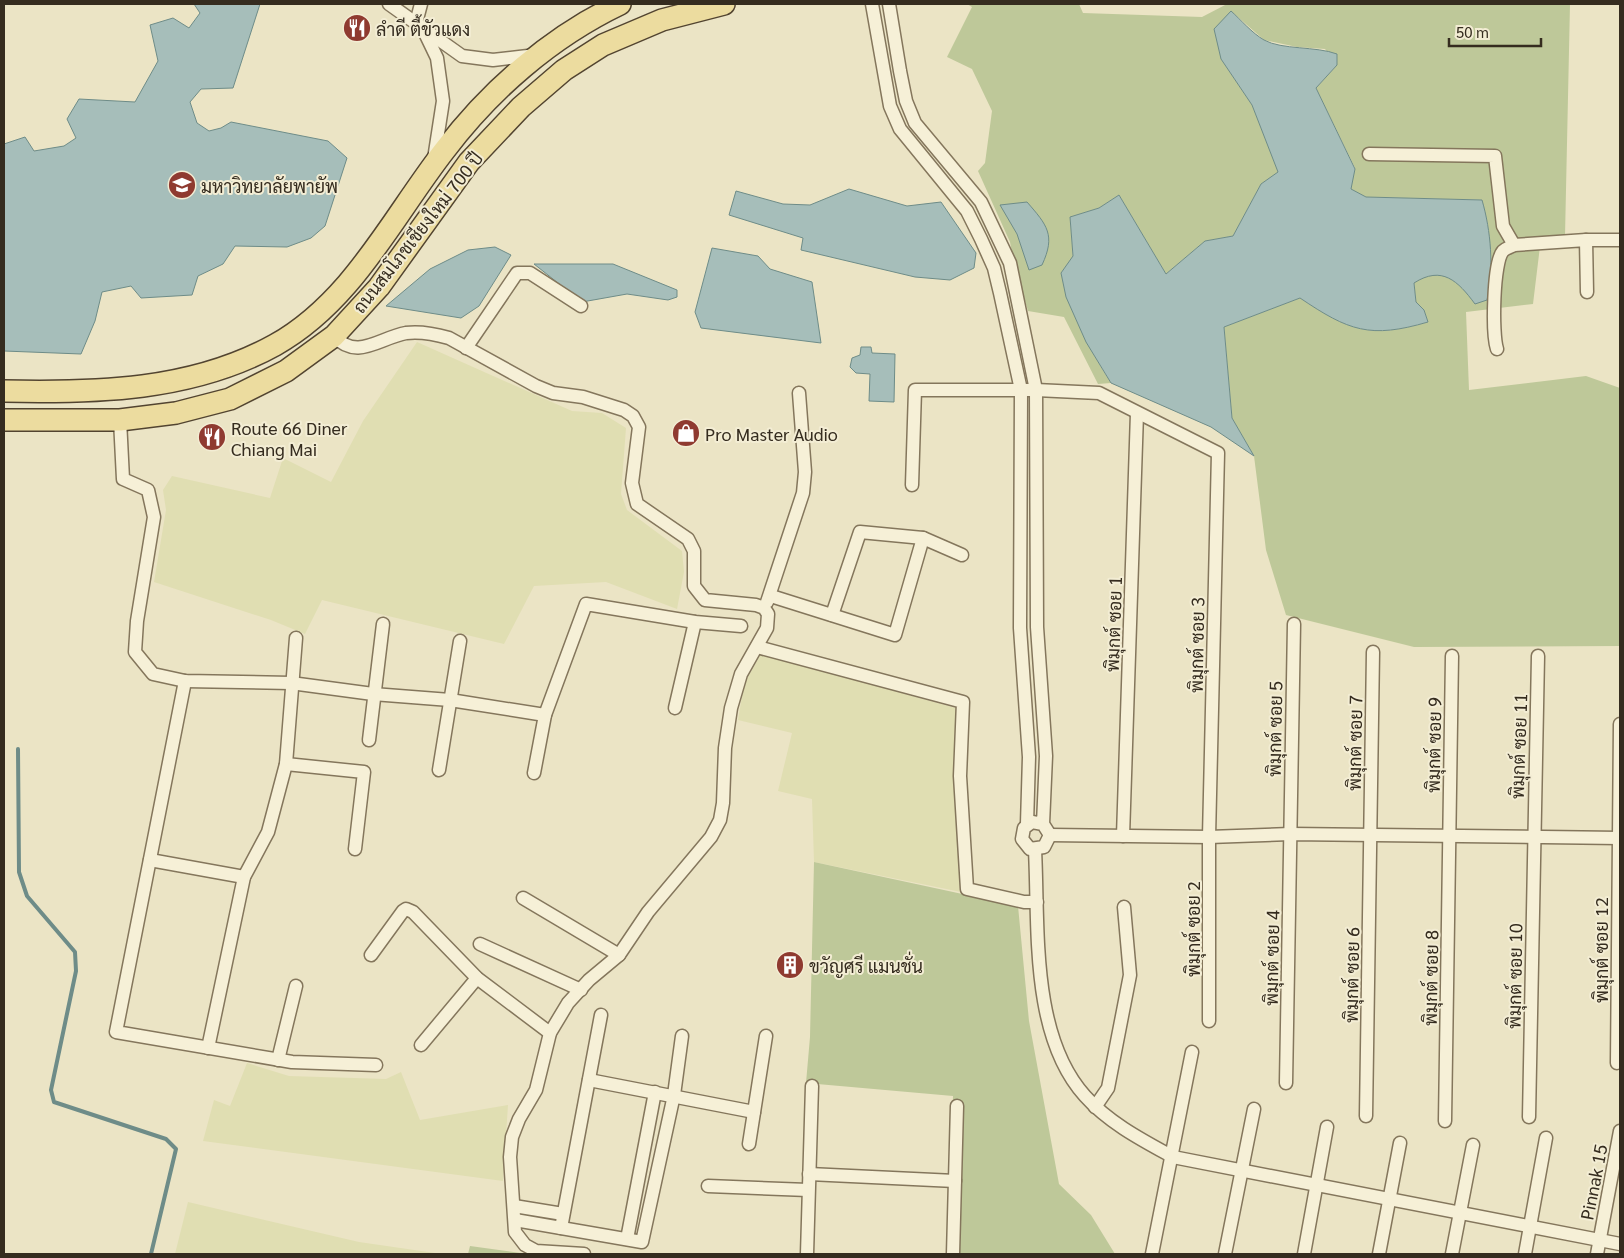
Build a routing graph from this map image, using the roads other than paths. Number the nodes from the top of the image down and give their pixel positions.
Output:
1 (389, 4) edge
2 (421, 4) edge
3 (620, 4) edge
4 (724, 4) edge
5 (872, 4) edge
6 (889, 4) edge
7 (420, 26) junction
8 (538, 55) junction
9 (1368, 154) dead end
10 (943, 156) junction
11 (433, 166) junction
12 (930, 167) junction
13 (1586, 240) junction
14 (1620, 240) edge
15 (1514, 245) junction
16 (1587, 292) dead end
17 (581, 306) dead end
18 (334, 336) junction
19 (466, 348) junction
20 (1497, 349) dead end
21 (1021, 390) junction
22 (1036, 390) junction
23 (4, 391) edge
24 (799, 393) dead end
25 (1137, 412) junction
26 (4, 420) edge
27 (120, 420) junction
28 (912, 485) dead end
29 (923, 538) junction
30 (1020, 540) junction
31 (1037, 540) junction
32 (962, 555) dead end
33 (771, 596) junction
34 (764, 608) junction
35 (832, 615) junction
36 (695, 622) junction
37 (383, 624) dead end
38 (1294, 624) dead end
39 (741, 626) dead end
40 (296, 638) dead end
41 (460, 641) dead end
42 (757, 647) junction
43 (1373, 652) dead end
44 (1452, 656) dead end
45 (1538, 656) dead end
46 (185, 680) junction
47 (1041, 682) junction
48 (291, 683) junction
49 (1024, 683) junction
50 (373, 694) junction
51 (450, 700) junction
52 (675, 708) dead end
53 (545, 715) junction
54 (1620, 724) edge
55 (369, 740) dead end
56 (286, 764) junction
57 (439, 770) dead end
58 (534, 773) dead end
59 (1028, 824) junction
60 (1043, 824) junction
61 (1290, 834) junction
62 (1050, 835) junction
63 (1370, 835) junction
64 (1449, 835) junction
65 (1123, 836) junction
66 (1534, 836) junction
67 (1209, 837) junction
68 (1619, 838) edge
69 (355, 849) dead end
70 (1035, 850) junction
71 (150, 860) junction
72 (244, 877) junction
73 (523, 898) dead end
74 (1037, 902) junction
75 (1124, 907) dead end
76 (480, 944) dead end
77 (371, 955) dead end
78 (619, 955) junction
79 (477, 978) junction
80 (296, 986) dead end
81 (580, 990) junction
82 (601, 1015) dead end
83 (1210, 1021) dead end
84 (550, 1033) junction
85 (682, 1036) dead end
86 (766, 1036) dead end
87 (421, 1045) dead end
88 (208, 1048) junction
89 (1192, 1052) dead end
90 (278, 1060) junction
91 (1617, 1063) dead end
92 (376, 1065) dead end
93 (589, 1080) junction
94 (1286, 1083) dead end
95 (812, 1086) dead end
96 (655, 1092) junction
97 (674, 1095) junction
98 (957, 1106) dead end
99 (1095, 1106) junction
100 (1254, 1109) dead end
101 (754, 1112) junction
102 (1366, 1116) dead end
103 (1529, 1117) dead end
104 (1445, 1121) dead end
105 (1326, 1127) dead end
106 (1620, 1131) edge
107 (1546, 1138) dead end
108 (1400, 1143) dead end
109 (749, 1144) dead end
110 (1473, 1145) dead end
111 (1173, 1157) junction
112 (1242, 1170) junction
113 (809, 1174) junction
114 (955, 1181) junction
115 (1317, 1185) junction
116 (708, 1186) dead end
117 (808, 1190) junction
118 (1389, 1199) junction
119 (514, 1206) junction
120 (1460, 1213) junction
121 (563, 1214) junction
122 (515, 1220) junction
123 (1530, 1227) junction
124 (561, 1228) junction
125 (627, 1239) junction
126 (1600, 1240) junction
127 (1620, 1244) edge
128 (584, 1254) edge
129 (807, 1254) edge
130 (953, 1254) edge
131 (1152, 1254) edge
132 (1225, 1254) edge
133 (1304, 1254) edge
134 (1379, 1254) edge
135 (1452, 1254) edge
136 (1525, 1254) edge
137 (1597, 1254) edge

1 - 7 street
2 - 7 street
3 - 8 main road, ถนนสมโภชเชียงใหม่ 700 ปี
4 - 18 main road, ถนนสมโภชเชียงใหม่ 700 ปี
5 - 12 street
6 - 10 street
7 - 8 street
7 - 11 street
8 - 11 main road, ถนนสมโภชเชียงใหม่ 700 ปี
9 - 15 street
10 - 12 street
10 - 22 street
11 - 23 main road, ถนนสมโภชเชียงใหม่ 700 ปี
12 - 21 street
13 - 14 street
13 - 15 street
13 - 16 street
15 - 20 street
17 - 19 street
18 - 19 street
18 - 27 main road, ถนนสมโภชเชียงใหม่ 700 ปี
19 - 34 street
21 - 22 street
21 - 28 street
21 - 30 street
22 - 25 street
22 - 31 street
24 - 33 street
25 - 65 street, พิมุกต์ ซอย 1
25 - 67 street, พิมุกต์ ซอย 3
26 - 27 main road, ถนนสมโภชเชียงใหม่ 700 ปี
27 - 46 street
29 - 32 street
29 - 35 street
29 - 35 street
30 - 31 street
30 - 49 street
31 - 47 street
33 - 34 street
33 - 35 street
34 - 42 street
36 - 39 street
36 - 52 street
36 - 53 street
37 - 50 street
38 - 61 street, พิมุกต์ ซอย 5
40 - 48 street
41 - 51 street
42 - 74 street
42 - 78 street
43 - 63 street, พิมุกต์ ซอย 7
44 - 64 street, พิมุกต์ ซอย 9
45 - 66 street, พิมุกต์ ซอย 11
46 - 48 street
46 - 71 street
47 - 49 street
47 - 60 street
48 - 50 street
48 - 56 street
49 - 59 street
50 - 51 street
50 - 55 street
51 - 53 street
51 - 57 street
53 - 58 street
54 - 68 street, พิมุกต์ ซอย 12
56 - 69 street
56 - 72 street
59 - 60 street
59 - 70 street
60 - 62 street
61 - 63 street
61 - 67 street
61 - 94 street, พิมุกต์ ซอย 4
62 - 65 street
62 - 70 street
63 - 64 street
63 - 102 street, พิมุกต์ ซอย 6
64 - 66 street
64 - 104 street, พิมุกต์ ซอย 8
65 - 67 street
66 - 68 street
66 - 103 street, พิมุกต์ ซอย 10
67 - 83 street, พิมุกต์ ซอย 2
68 - 91 street, พิมุกต์ ซอย 12
70 - 74 street
71 - 72 street
71 - 88 street
72 - 88 street
73 - 78 street
74 - 99 street
75 - 99 street
76 - 81 street
77 - 79 street
78 - 81 street
79 - 84 street
79 - 87 street
80 - 90 street
81 - 84 street
82 - 93 street
84 - 119 street
85 - 97 street
86 - 101 street
88 - 90 street
89 - 111 street
90 - 92 street
93 - 96 street
93 - 121 street
95 - 113 street
96 - 97 street
96 - 125 street
97 - 101 street
97 - 125 street
98 - 114 street
99 - 111 street
100 - 112 street
101 - 109 street
105 - 115 street
106 - 126 street, Pinnak 15
107 - 123 street
108 - 118 street
110 - 120 street
111 - 112 street
111 - 131 street
112 - 115 street
112 - 132 street
113 - 114 street
113 - 117 street
114 - 130 street
115 - 118 street
115 - 133 street
116 - 117 street
117 - 129 street
118 - 120 street
118 - 134 street
119 - 121 street
119 - 122 street
120 - 123 street
120 - 135 street
121 - 124 street
122 - 124 street
122 - 128 street
123 - 126 street
123 - 136 street
124 - 125 street
126 - 127 street
126 - 137 street, Pinnak 15

